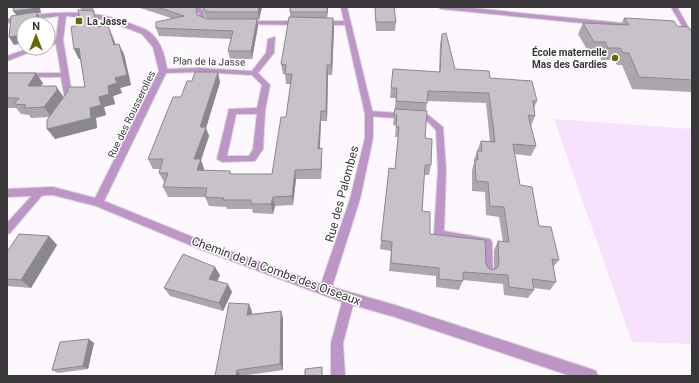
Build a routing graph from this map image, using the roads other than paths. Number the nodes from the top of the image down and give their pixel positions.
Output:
1 (194, 7) edge
2 (344, 7) edge
3 (440, 7) edge
4 (674, 7) edge
5 (63, 14) junction
6 (7, 21) edge
7 (217, 23) edge
8 (239, 23) edge
9 (348, 24) junction
10 (626, 26) edge
11 (680, 29) edge
12 (690, 30) edge
13 (272, 39) dead end
14 (59, 40) junction
15 (56, 41) edge
16 (164, 71) junction
17 (254, 73) junction
18 (7, 75) edge
19 (66, 75) junction
20 (61, 110) edge
21 (261, 112) junction
22 (369, 114) junction
23 (40, 192) junction
24 (7, 193) edge
25 (98, 203) junction
26 (7, 230) edge
27 (488, 272) edge
28 (325, 292) junction
29 (349, 299) junction
30 (338, 376) edge
31 (591, 376) edge

1 - 7 street
2 - 9 street, Rue des Palombes
3 - 10 street
4 - 12 street
5 - 6 street, Rue des Rousserolles
5 - 14 street
5 - 16 street, Rue des Rousserolles
8 - 9 street
9 - 22 street, Rue des Palombes
11 - 12 street
13 - 17 street, Plan de la Jasse
14 - 15 street
14 - 19 street
16 - 17 street, Plan de la Jasse
16 - 25 street, Rue des Rousserolles
17 - 21 street, Plan de la Jasse
18 - 19 street
19 - 20 street
21 - 21 street, Plan de la Jasse
22 - 27 lane
22 - 28 street, Rue des Palombes
23 - 24 street, Chemin de la Combe des Oiseaux
23 - 25 street, Chemin de la Combe des Oiseaux
23 - 26 lane
25 - 28 street, Chemin de la Combe des Oiseaux
28 - 29 street, Chemin de la Combe des Oiseaux
29 - 30 street
29 - 31 street, Chemin de la Combe des Oiseaux

